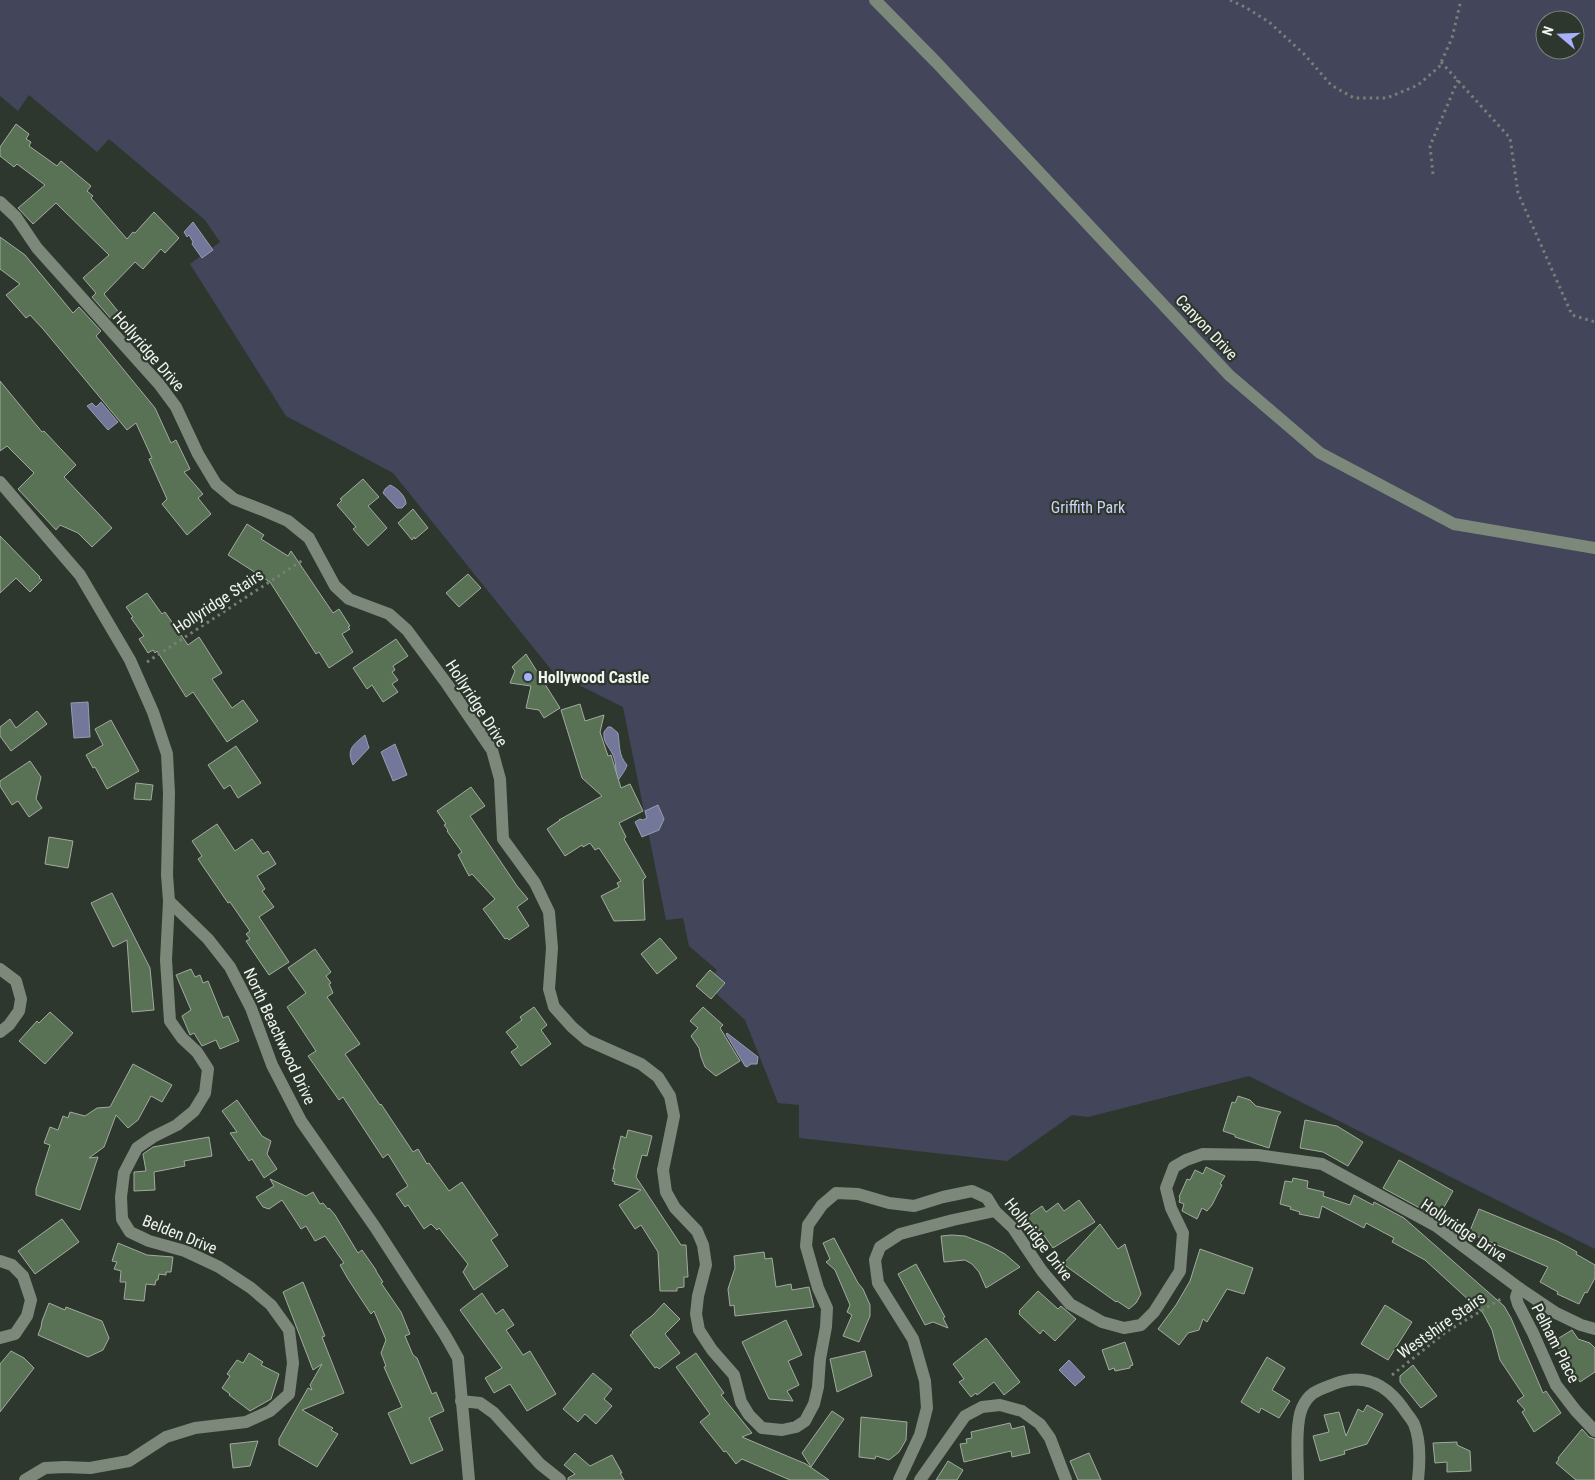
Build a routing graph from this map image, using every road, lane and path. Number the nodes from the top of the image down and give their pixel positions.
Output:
1 (875, 0) edge
2 (1230, 0) edge
3 (1462, 0) edge
4 (1441, 62) junction
5 (1458, 80) junction
6 (1433, 174) dead end
7 (0, 202) edge
8 (1595, 322) edge
9 (0, 482) edge
10 (1595, 548) edge
11 (316, 551) junction
12 (134, 671) junction
13 (169, 901) junction
14 (0, 969) edge
15 (0, 1032) edge
16 (995, 1211) junction
17 (0, 1261) edge
18 (1519, 1288) junction
19 (1595, 1329) edge
20 (0, 1338) edge
21 (1379, 1384) junction
22 (461, 1401) junction
23 (1595, 1431) edge
24 (25, 1480) edge
25 (469, 1480) edge
26 (560, 1480) edge
27 (899, 1480) edge
28 (920, 1480) edge
29 (1066, 1480) edge
30 (1298, 1480) edge
31 (1418, 1480) edge

1 - 10 street, Canyon Drive
2 - 4 path
3 - 4 path
4 - 5 path
5 - 6 path
5 - 8 path
7 - 11 street, Hollyridge Drive
9 - 12 street
11 - 12 path, Hollyridge Stairs
11 - 16 street, Hollyridge Drive
12 - 13 street
13 - 22 street, North Beachwood Drive
13 - 24 street, Belden Drive
14 - 15 street
16 - 18 street, Hollyridge Drive
16 - 27 street
17 - 20 street
18 - 19 street, Hollyridge Drive
18 - 21 path, Westshire Stairs
18 - 23 street, Pelham Place
21 - 30 street
21 - 31 street
22 - 25 street, North Beachwood Drive
22 - 26 street
28 - 29 street

